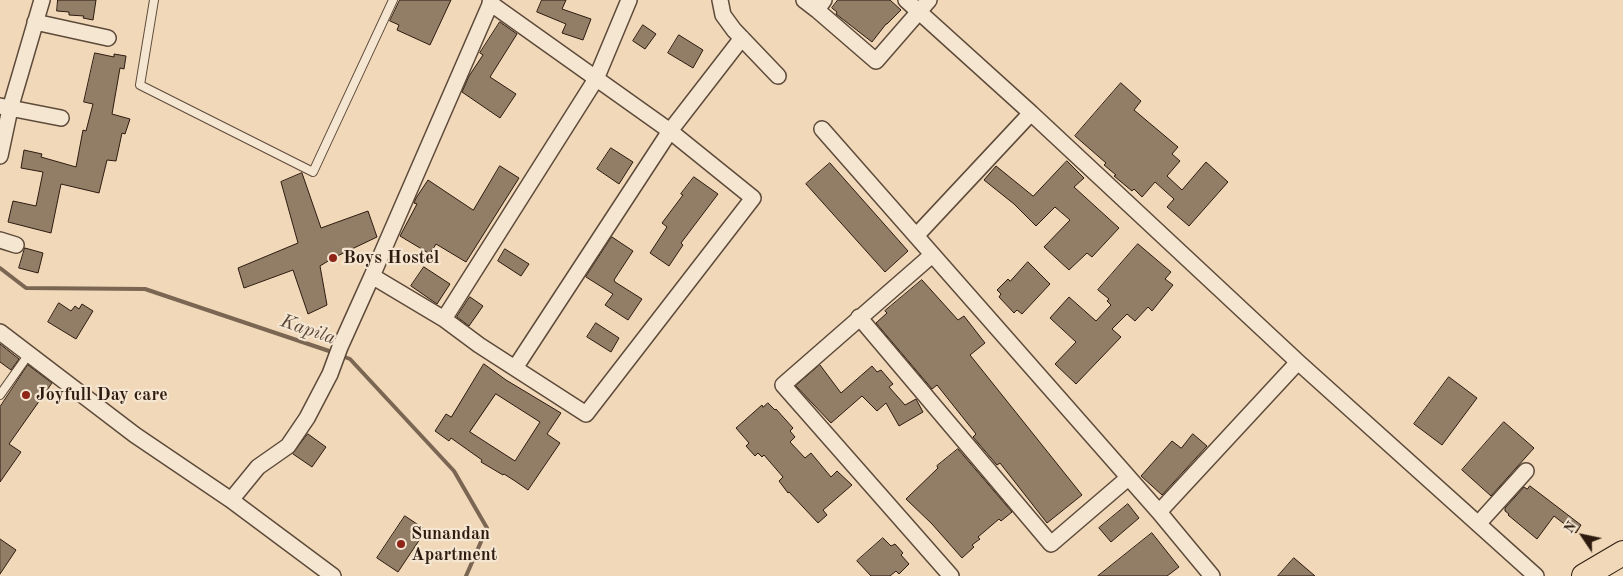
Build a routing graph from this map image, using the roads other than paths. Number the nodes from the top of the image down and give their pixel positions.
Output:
1 (42, 0) edge
2 (154, 0) edge
3 (393, 0) edge
4 (629, 0) edge
5 (720, 0) edge
6 (804, 0) edge
7 (906, 0) edge
8 (491, 1) edge
9 (820, 5) edge
10 (924, 6) edge
11 (35, 22) junction
12 (108, 38) dead end
13 (742, 38) junction
14 (778, 76) dead end
15 (596, 79) junction
16 (5, 108) edge
17 (1031, 113) junction
18 (61, 118) dead end
19 (822, 128) dead end
20 (670, 131) junction
21 (0, 156) edge
22 (916, 236) junction
23 (0, 240) edge
24 (16, 244) dead end
25 (932, 255) junction
26 (372, 276) junction
27 (859, 317) junction
28 (444, 320) junction
29 (0, 332) edge
30 (30, 354) junction
31 (1298, 362) junction
32 (515, 368) junction
33 (0, 395) edge
34 (1526, 471) dead end
35 (1128, 478) junction
36 (231, 500) junction
37 (1159, 512) junction
38 (1478, 524) junction
39 (1623, 553) edge
40 (333, 576) edge
41 (951, 576) edge
42 (1212, 576) edge
43 (1536, 576) edge
44 (1584, 576) edge

1 - 11 street
2 - 3 lane
4 - 15 street
5 - 13 street
6 - 9 street
7 - 10 street
8 - 15 street
8 - 26 street
9 - 10 street
10 - 17 street
11 - 12 street
11 - 16 street
13 - 14 street
13 - 20 street
15 - 20 street
15 - 28 street
16 - 18 street
16 - 21 street
17 - 22 street
17 - 31 street
19 - 22 street
20 - 32 street
20 - 32 street
22 - 25 street
23 - 24 street
25 - 27 street
25 - 35 street
26 - 28 street
26 - 36 street
27 - 35 street
27 - 41 street
28 - 32 street
29 - 30 street
30 - 33 lane
30 - 36 street
31 - 37 street
31 - 38 street
34 - 38 street
35 - 37 street
36 - 40 street
37 - 42 street
38 - 43 street
39 - 44 main road

